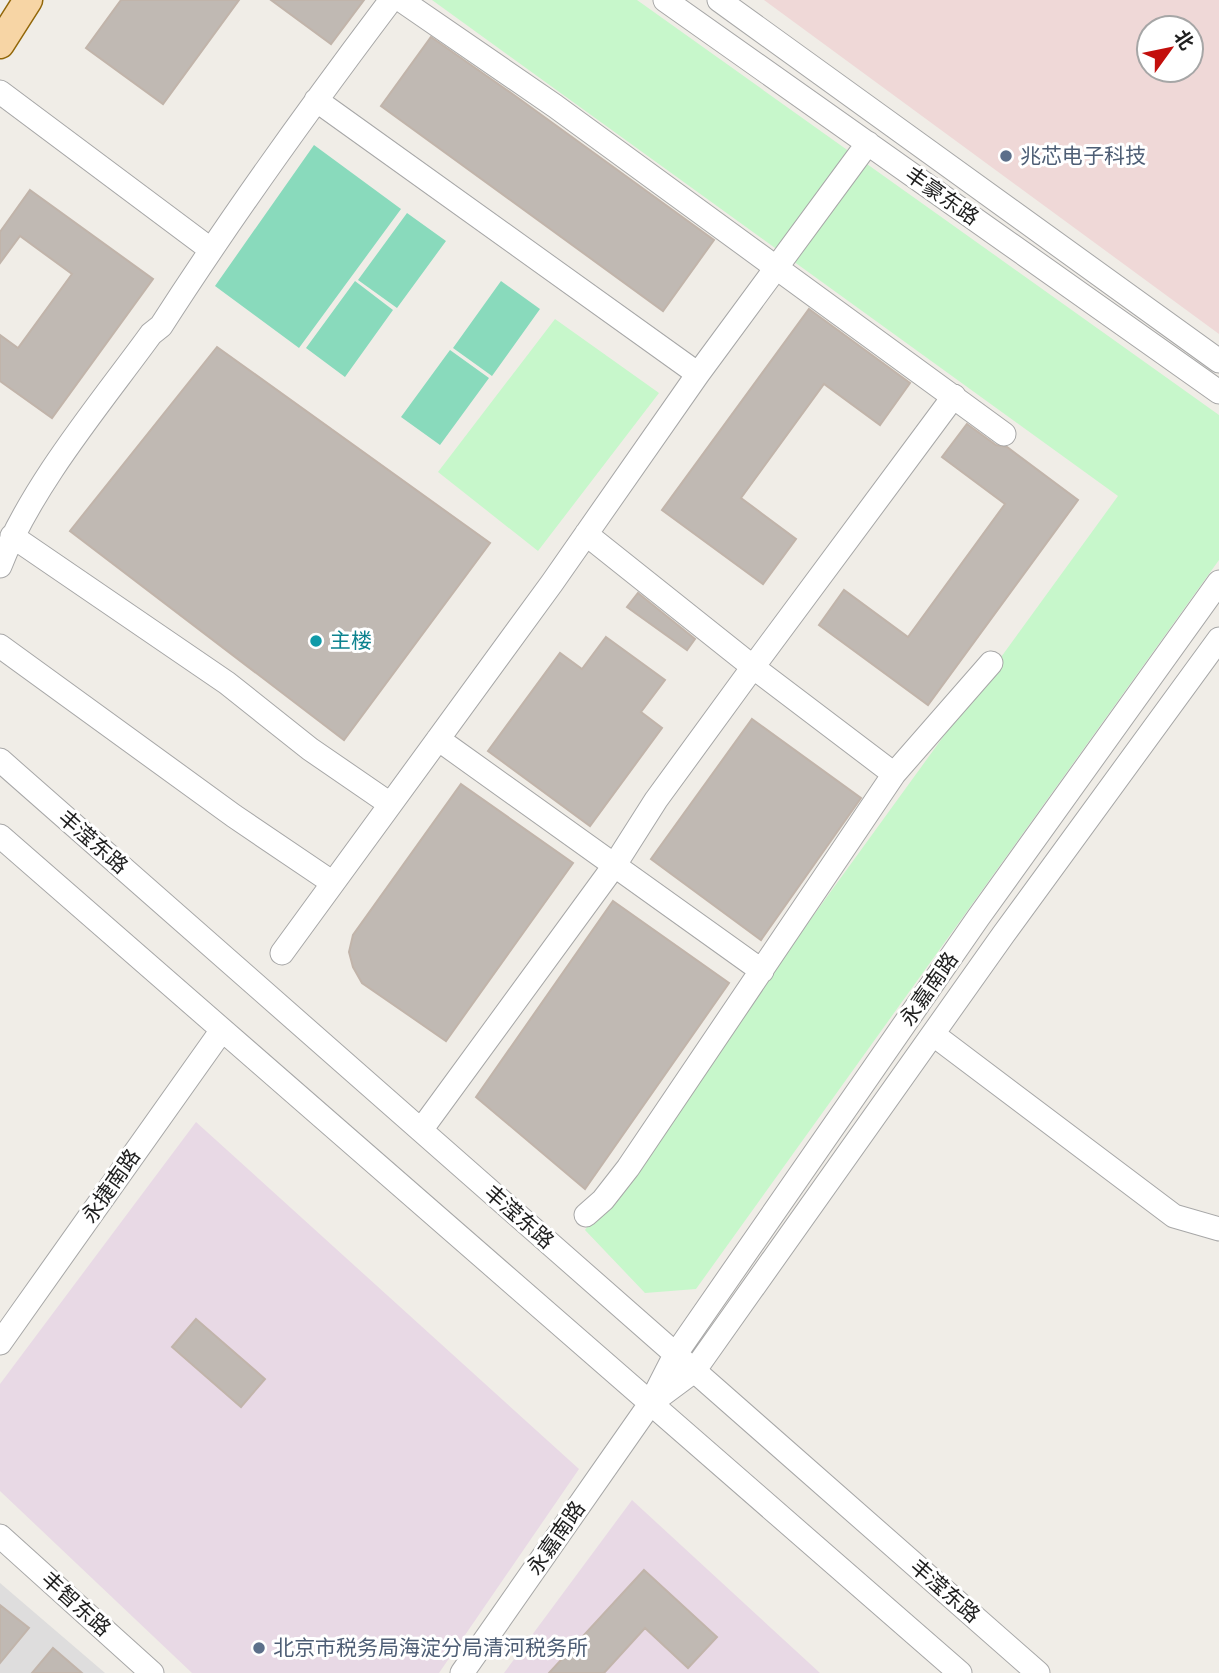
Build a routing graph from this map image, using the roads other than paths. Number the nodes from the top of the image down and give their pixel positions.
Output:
1 (28, 0) edge
2 (391, 0) edge
3 (401, 0) edge
4 (665, 0) edge
5 (719, 0) edge
6 (0, 44) edge
7 (0, 92) edge
8 (316, 100) junction
9 (868, 143) junction
10 (210, 249) junction
11 (776, 267) junction
12 (1219, 361) edge
13 (698, 374) junction
14 (1219, 393) edge
15 (954, 396) junction
16 (1004, 434) dead end
17 (586, 534) junction
18 (12, 536) junction
19 (0, 566) edge
20 (1219, 582) edge
21 (1219, 639) edge
22 (0, 646) edge
23 (991, 663) dead end
24 (753, 667) junction
25 (438, 739) junction
26 (0, 760) edge
27 (894, 774) junction
28 (390, 804) junction
29 (0, 836) edge
30 (614, 866) junction
31 (333, 883) junction
32 (282, 953) dead end
33 (762, 971) junction
34 (222, 1030) junction
35 (934, 1035) junction
36 (421, 1130) junction
37 (586, 1214) dead end
38 (1216, 1223) edge
39 (0, 1343) edge
40 (675, 1355) junction
41 (694, 1371) junction
42 (650, 1404) junction
43 (0, 1536) edge
44 (152, 1673) edge
45 (462, 1673) edge
46 (960, 1673) edge
47 (1038, 1673) edge

1 - 6 main road
2 - 8 street
3 - 11 street
4 - 9 street, 丰豪东路
5 - 12 street, 丰豪东路
7 - 10 street
8 - 10 street
8 - 13 street
9 - 11 street
9 - 14 street, 丰豪东路
10 - 18 street
11 - 13 street
11 - 15 street
13 - 17 street
15 - 16 street
15 - 24 street
17 - 24 street
17 - 25 street
18 - 19 street
18 - 28 street
20 - 40 street, 永嘉南路
21 - 35 street, 永嘉南路
22 - 31 street
23 - 27 street
24 - 27 street
24 - 30 street
25 - 28 street
25 - 30 street
26 - 36 street, 丰滢东路
27 - 33 street
28 - 31 street
29 - 34 street
30 - 33 street
30 - 36 street
31 - 32 street
33 - 37 street
34 - 39 street, 永捷南路
34 - 42 street
35 - 38 street
35 - 41 street, 永嘉南路
36 - 40 street, 丰滢东路
40 - 41 street, 丰滢东路
40 - 42 street, 永嘉南路
41 - 42 street, 永嘉南路
41 - 47 street, 丰滢东路
42 - 45 street, 永嘉南路
42 - 46 street
43 - 44 street, 丰智东路

